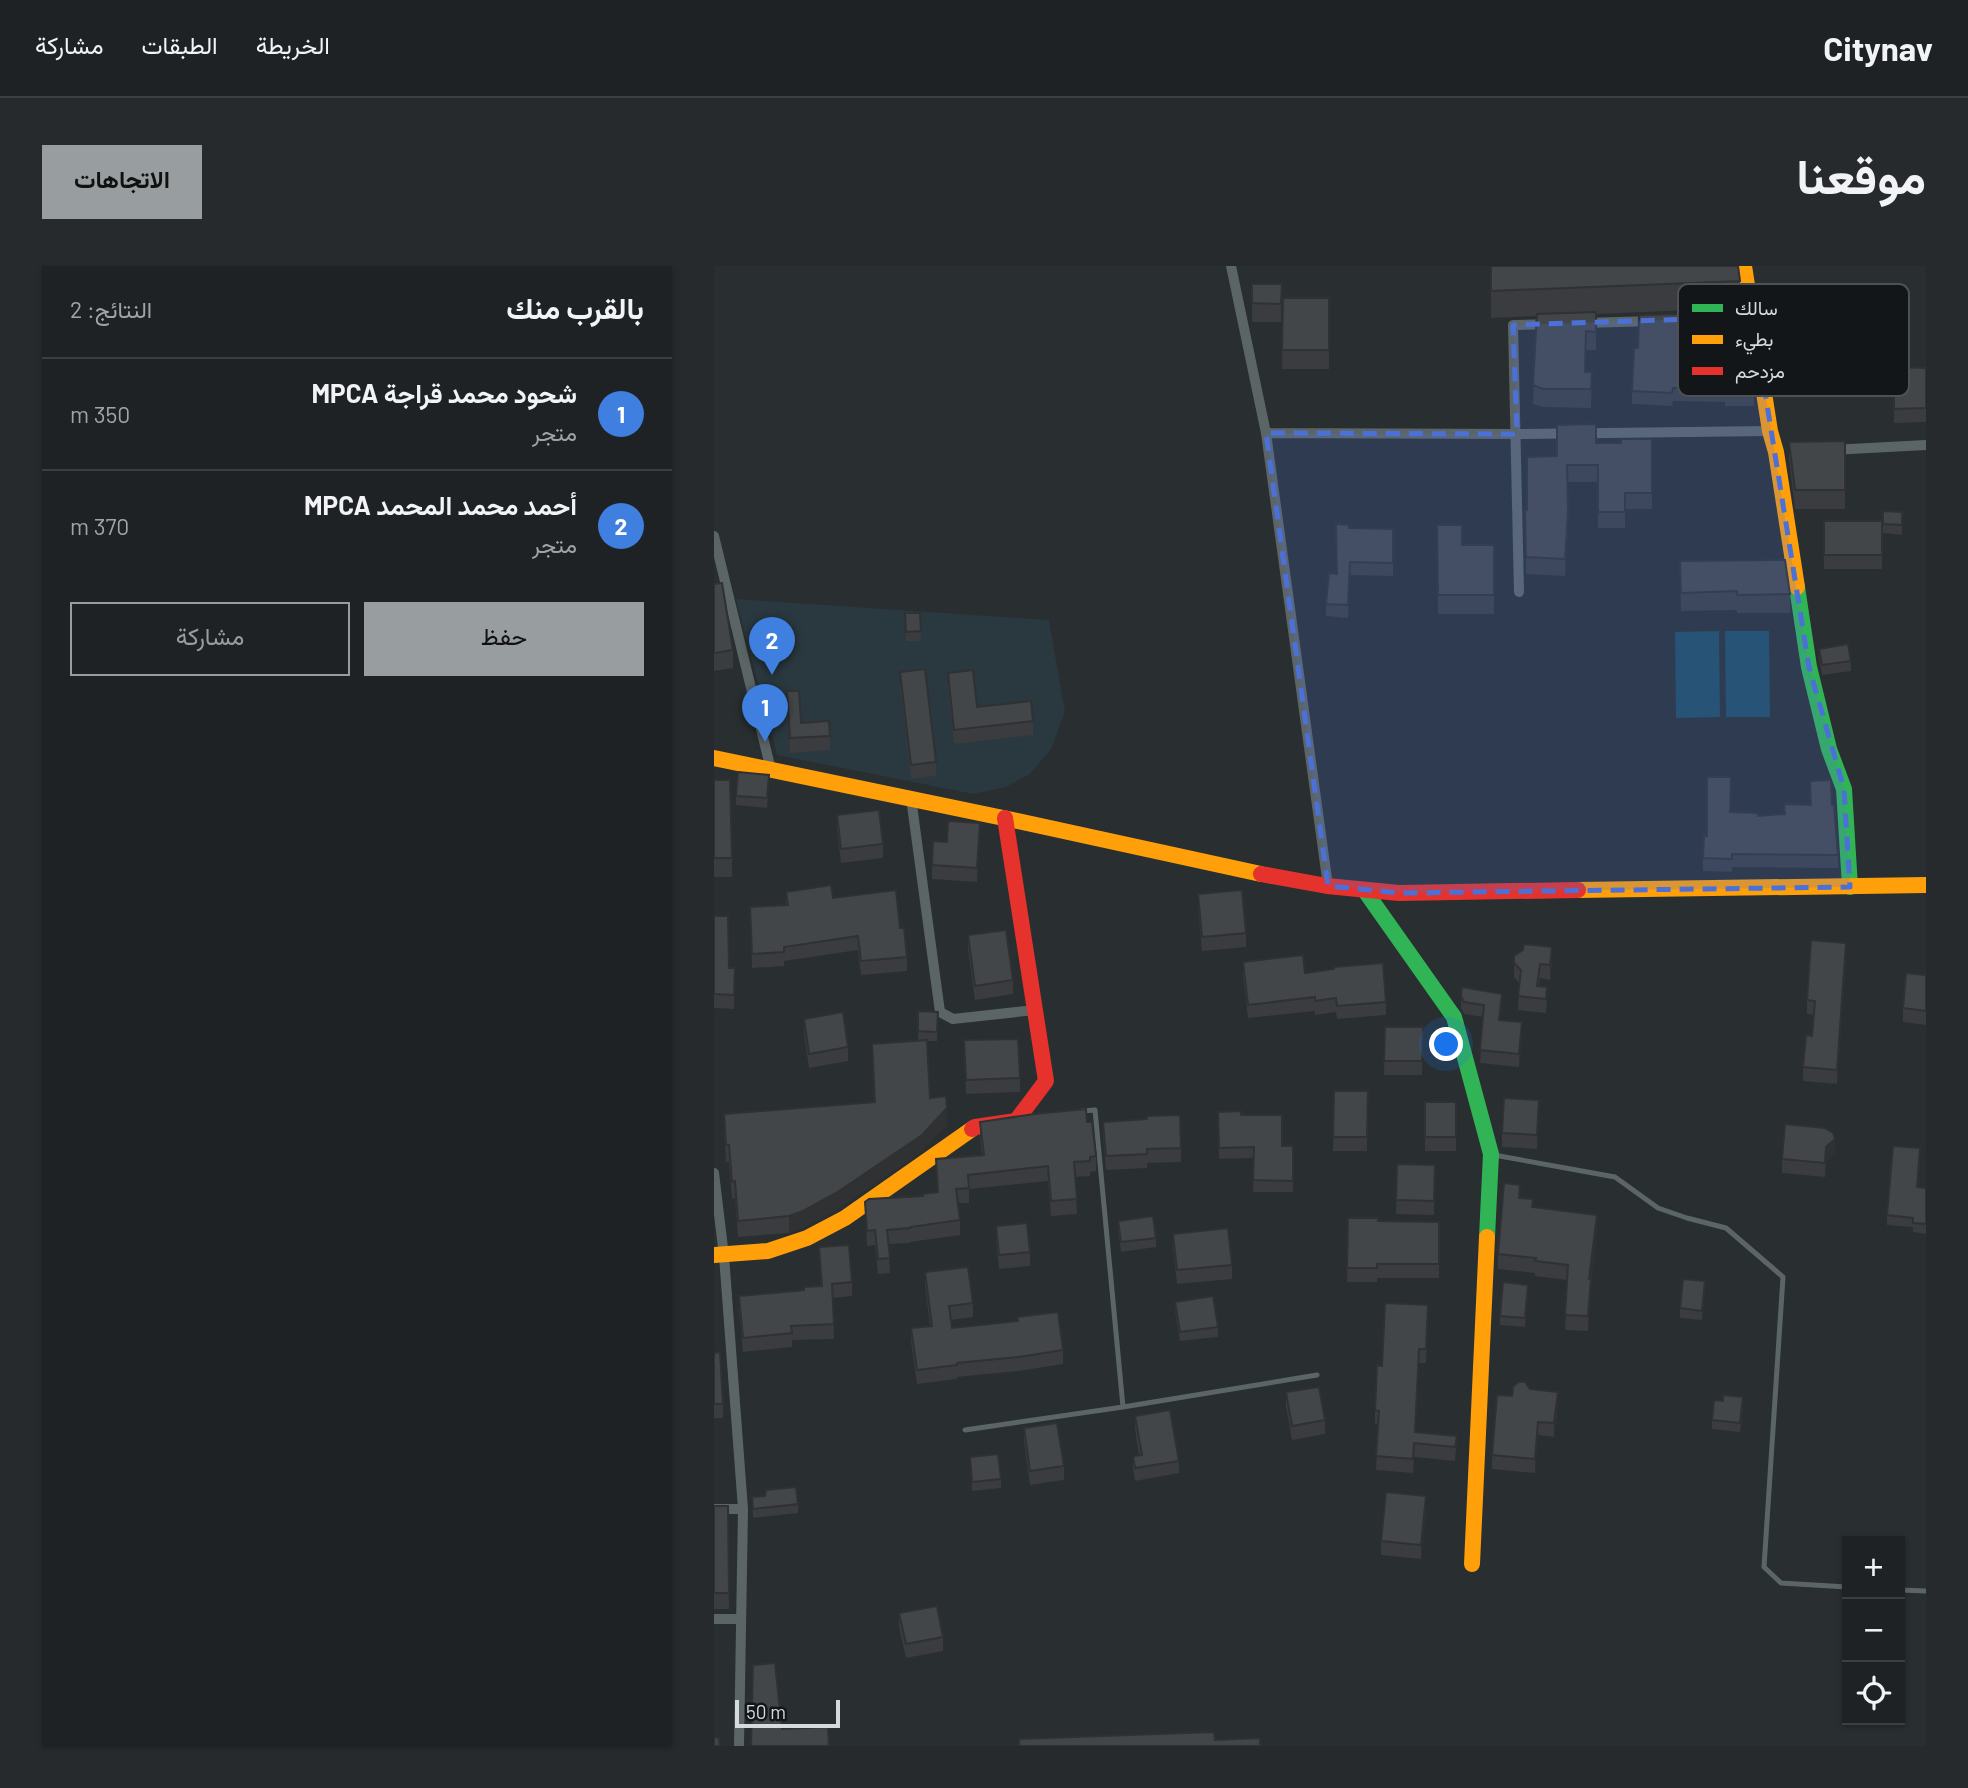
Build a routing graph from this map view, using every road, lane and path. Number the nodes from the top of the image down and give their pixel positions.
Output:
1 (1231, 266) edge
2 (1744, 266) edge
3 (1747, 284) edge
4 (1659, 320) edge
5 (1765, 396) edge
6 (1770, 431) junction
7 (1266, 433) junction
8 (1517, 434) junction
9 (1926, 445) edge
10 (1817, 450) edge
11 (714, 536) edge
12 (1519, 592) dead end
13 (714, 758) edge
14 (771, 769) junction
15 (911, 798) junction
16 (1005, 818) junction
17 (1926, 885) edge
18 (1328, 886) junction
19 (1850, 887) junction
20 (1365, 891) junction
21 (1035, 1010) junction
22 (1070, 1112) edge
23 (1490, 1154) junction
24 (714, 1173) edge
25 (719, 1255) edge
26 (1317, 1375) dead end
27 (1123, 1407) junction
28 (965, 1430) dead end
29 (714, 1509) edge
30 (743, 1509) junction
31 (1472, 1564) dead end
32 (1842, 1587) edge
33 (1905, 1590) edge
34 (1926, 1591) edge
35 (714, 1619) edge
36 (741, 1619) junction
37 (739, 1746) edge

1 - 7 street
2 - 3 street
4 - 8 street
5 - 6 street
6 - 8 street
6 - 19 street
7 - 8 street
7 - 18 street
8 - 12 street
9 - 10 street
11 - 14 street
13 - 14 street
14 - 15 street
15 - 16 street
15 - 21 street
16 - 18 street
16 - 21 street
17 - 19 street
18 - 20 street
19 - 20 street
20 - 23 street
21 - 25 street
22 - 27 lane
23 - 31 street
23 - 32 lane
24 - 25 street
25 - 30 street
26 - 27 lane
27 - 28 lane
29 - 30 street
30 - 36 street
33 - 34 lane
35 - 36 street
36 - 37 street

